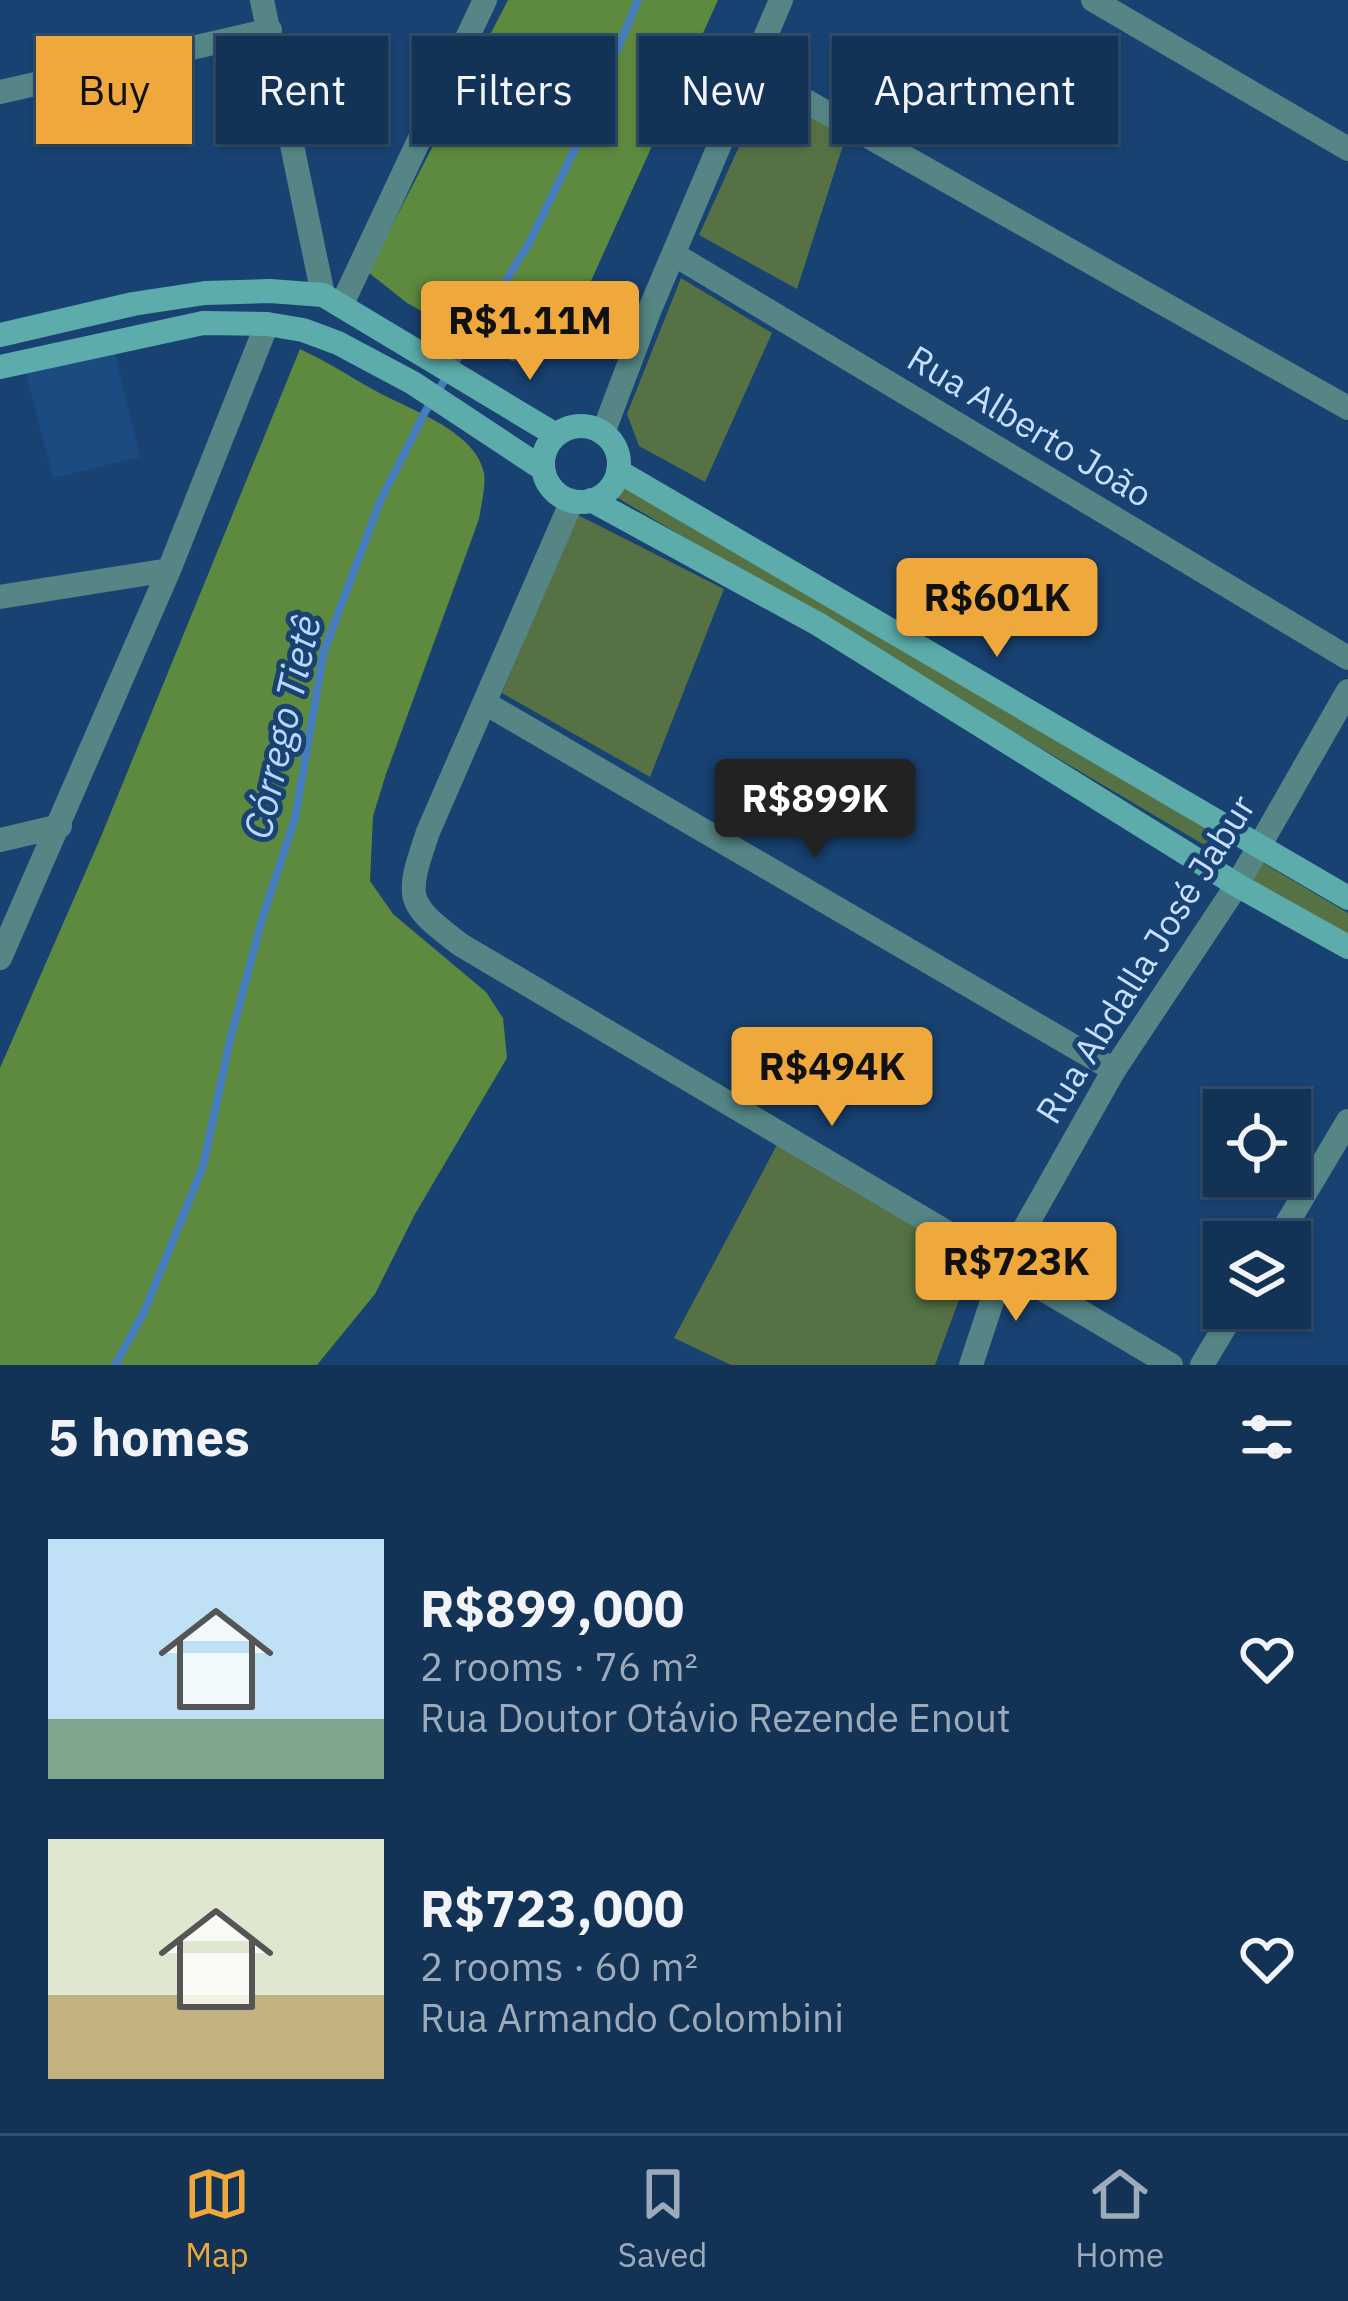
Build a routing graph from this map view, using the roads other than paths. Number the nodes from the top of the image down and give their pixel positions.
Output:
1 (262, 0) edge
2 (485, 0) edge
3 (782, 0) edge
4 (1093, 0) edge
5 (270, 29) junction
6 (767, 36) edge
7 (0, 92) edge
8 (808, 103) edge
9 (721, 144) edge
10 (1348, 149) edge
11 (675, 255) junction
12 (333, 300) junction
13 (267, 324) junction
14 (0, 335) edge
15 (0, 367) edge
16 (1348, 408) edge
17 (603, 433) junction
18 (556, 435) junction
19 (543, 469) junction
20 (618, 471) junction
21 (582, 500) junction
22 (169, 570) junction
23 (0, 597) edge
24 (1348, 658) edge
25 (1348, 691) edge
26 (485, 704) junction
27 (60, 826) junction
28 (0, 840) edge
29 (1258, 849) junction
30 (1237, 885) junction
31 (1348, 898) edge
32 (1348, 947) edge
33 (0, 958) edge
34 (1114, 1070) junction
35 (1348, 1121) edge
36 (1288, 1221) edge
37 (1004, 1265) junction
38 (1223, 1329) edge
39 (971, 1365) edge
40 (1171, 1365) edge
41 (1202, 1365) edge

1 - 5 street
2 - 12 street
3 - 6 street
4 - 10 street
5 - 7 street
5 - 12 street
8 - 16 street
9 - 11 street
11 - 17 street
11 - 24 street, Rua Alberto João
12 - 14 street
12 - 18 street
13 - 15 street
13 - 19 street
13 - 22 street
17 - 18 street
17 - 20 street
18 - 19 street
19 - 21 street
20 - 21 street
20 - 29 street
21 - 26 street
21 - 30 street
22 - 23 street
22 - 27 street
25 - 29 street, Rua Abdalla José Jabur
26 - 34 street
26 - 37 street
27 - 28 street
27 - 33 street
29 - 30 street, Rua Abdalla José Jabur
29 - 31 street
30 - 32 street
30 - 34 street, Rua Abdalla José Jabur
34 - 37 street, Rua Abdalla José Jabur
35 - 36 street
37 - 39 street, Rua Abdalla José Jabur
37 - 40 street
38 - 41 street

